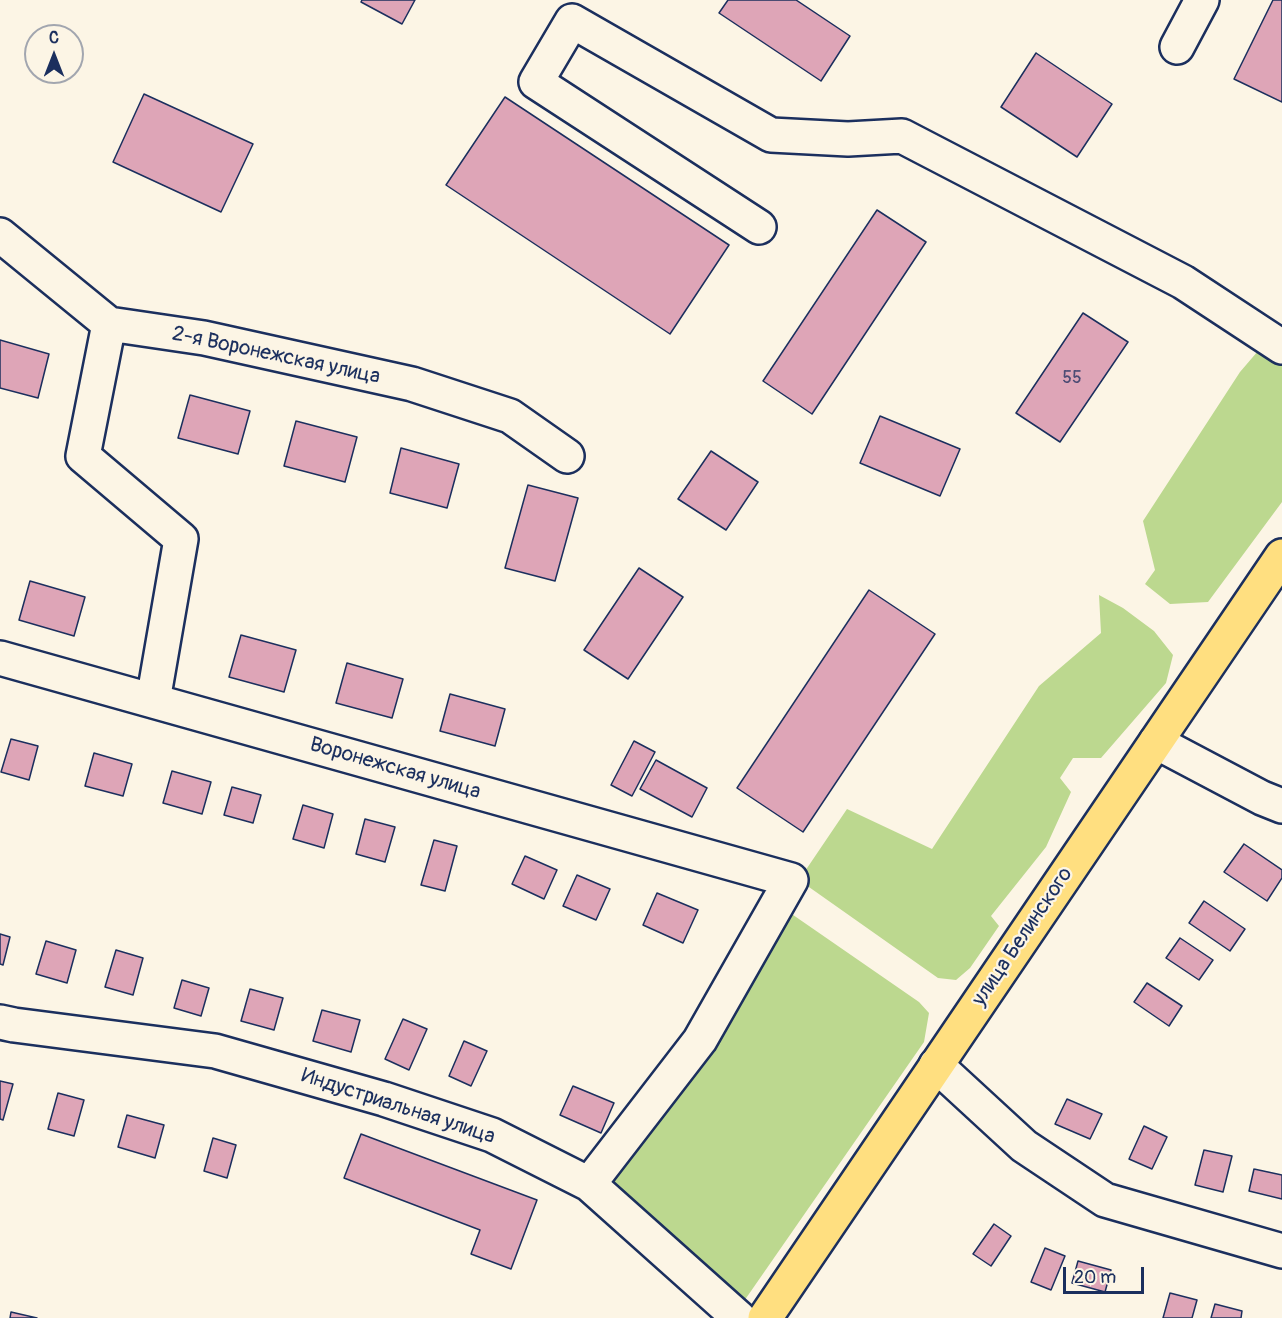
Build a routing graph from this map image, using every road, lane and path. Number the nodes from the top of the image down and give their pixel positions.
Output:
1 (1202, 0) edge
2 (1177, 47) dead end
3 (759, 227) dead end
4 (0, 235) edge
5 (109, 324) junction
6 (1282, 348) edge
7 (567, 456) dead end
8 (1282, 556) edge
9 (0, 658) edge
10 (153, 701) junction
11 (1156, 742) junction
12 (1282, 806) edge
13 (0, 1022) edge
14 (936, 1065) junction
15 (589, 1184) junction
16 (1282, 1251) edge
17 (739, 1318) edge
18 (765, 1318) edge

1 - 2 street
3 - 6 street
4 - 5 street
5 - 7 street, 2-я Воронежская улица
5 - 10 street
8 - 11 main road, улица Белинского
9 - 10 street, Воронежская улица
10 - 15 street, Воронежская улица
11 - 12 street
11 - 14 main road, улица Белинского
13 - 15 street, Индустриальная улица
14 - 16 street
14 - 18 main road, улица Белинского
15 - 17 street, Индустриальная улица

